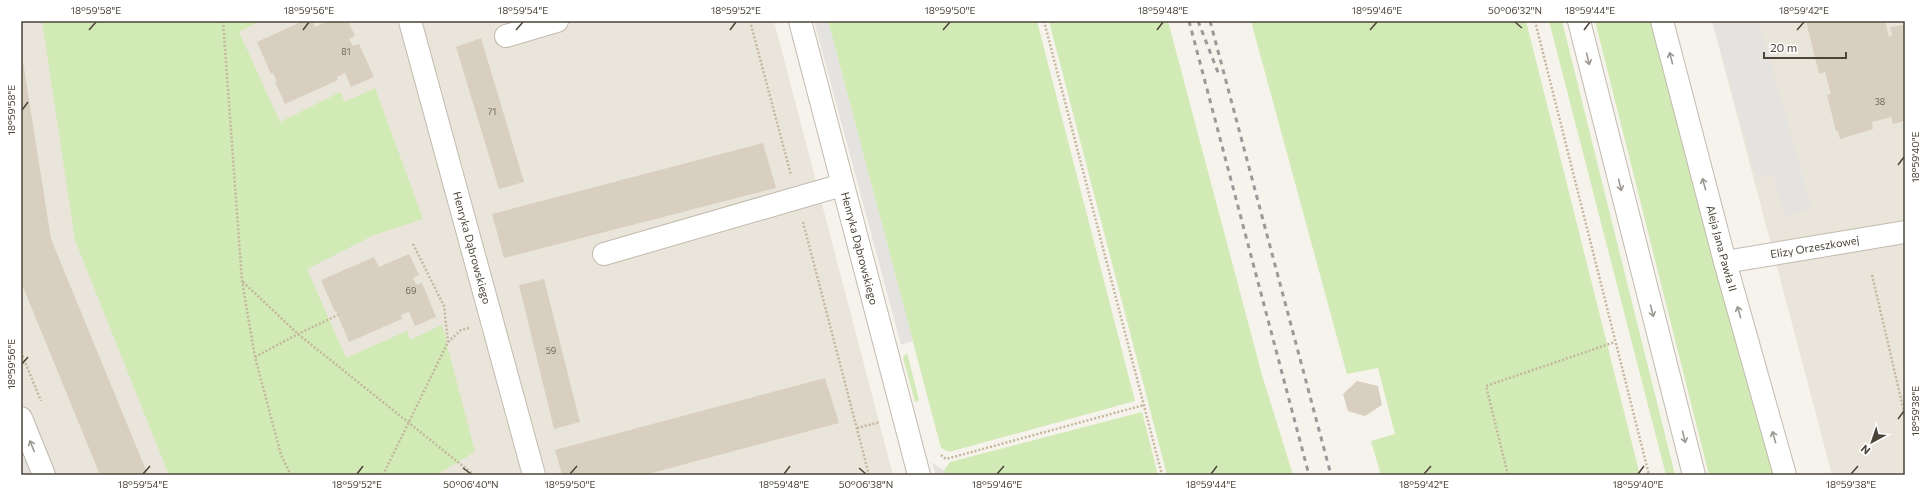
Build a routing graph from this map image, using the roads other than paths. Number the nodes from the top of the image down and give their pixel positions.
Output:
1 (410, 21) edge
2 (557, 21) edge
3 (800, 21) edge
4 (1579, 21) edge
5 (1662, 21) edge
6 (506, 36) dead end
7 (842, 185) junction
8 (1905, 232) edge
9 (604, 254) dead end
10 (1725, 262) junction
11 (21, 418) edge
12 (44, 475) edge
13 (534, 475) edge
14 (919, 475) edge
15 (1694, 475) edge
16 (1785, 475) edge

1 - 13 street, Henryka Dąbrowskiego
2 - 6 street
3 - 7 street, Henryka Dąbrowskiego
4 -> 15 street
10 -> 5 street, Aleja Jana Pawła II
7 - 9 street
7 - 14 street, Henryka Dąbrowskiego
8 - 10 street, Elizy Orzeszkowej
16 -> 10 street, Aleja Jana Pawła II
12 -> 11 street

